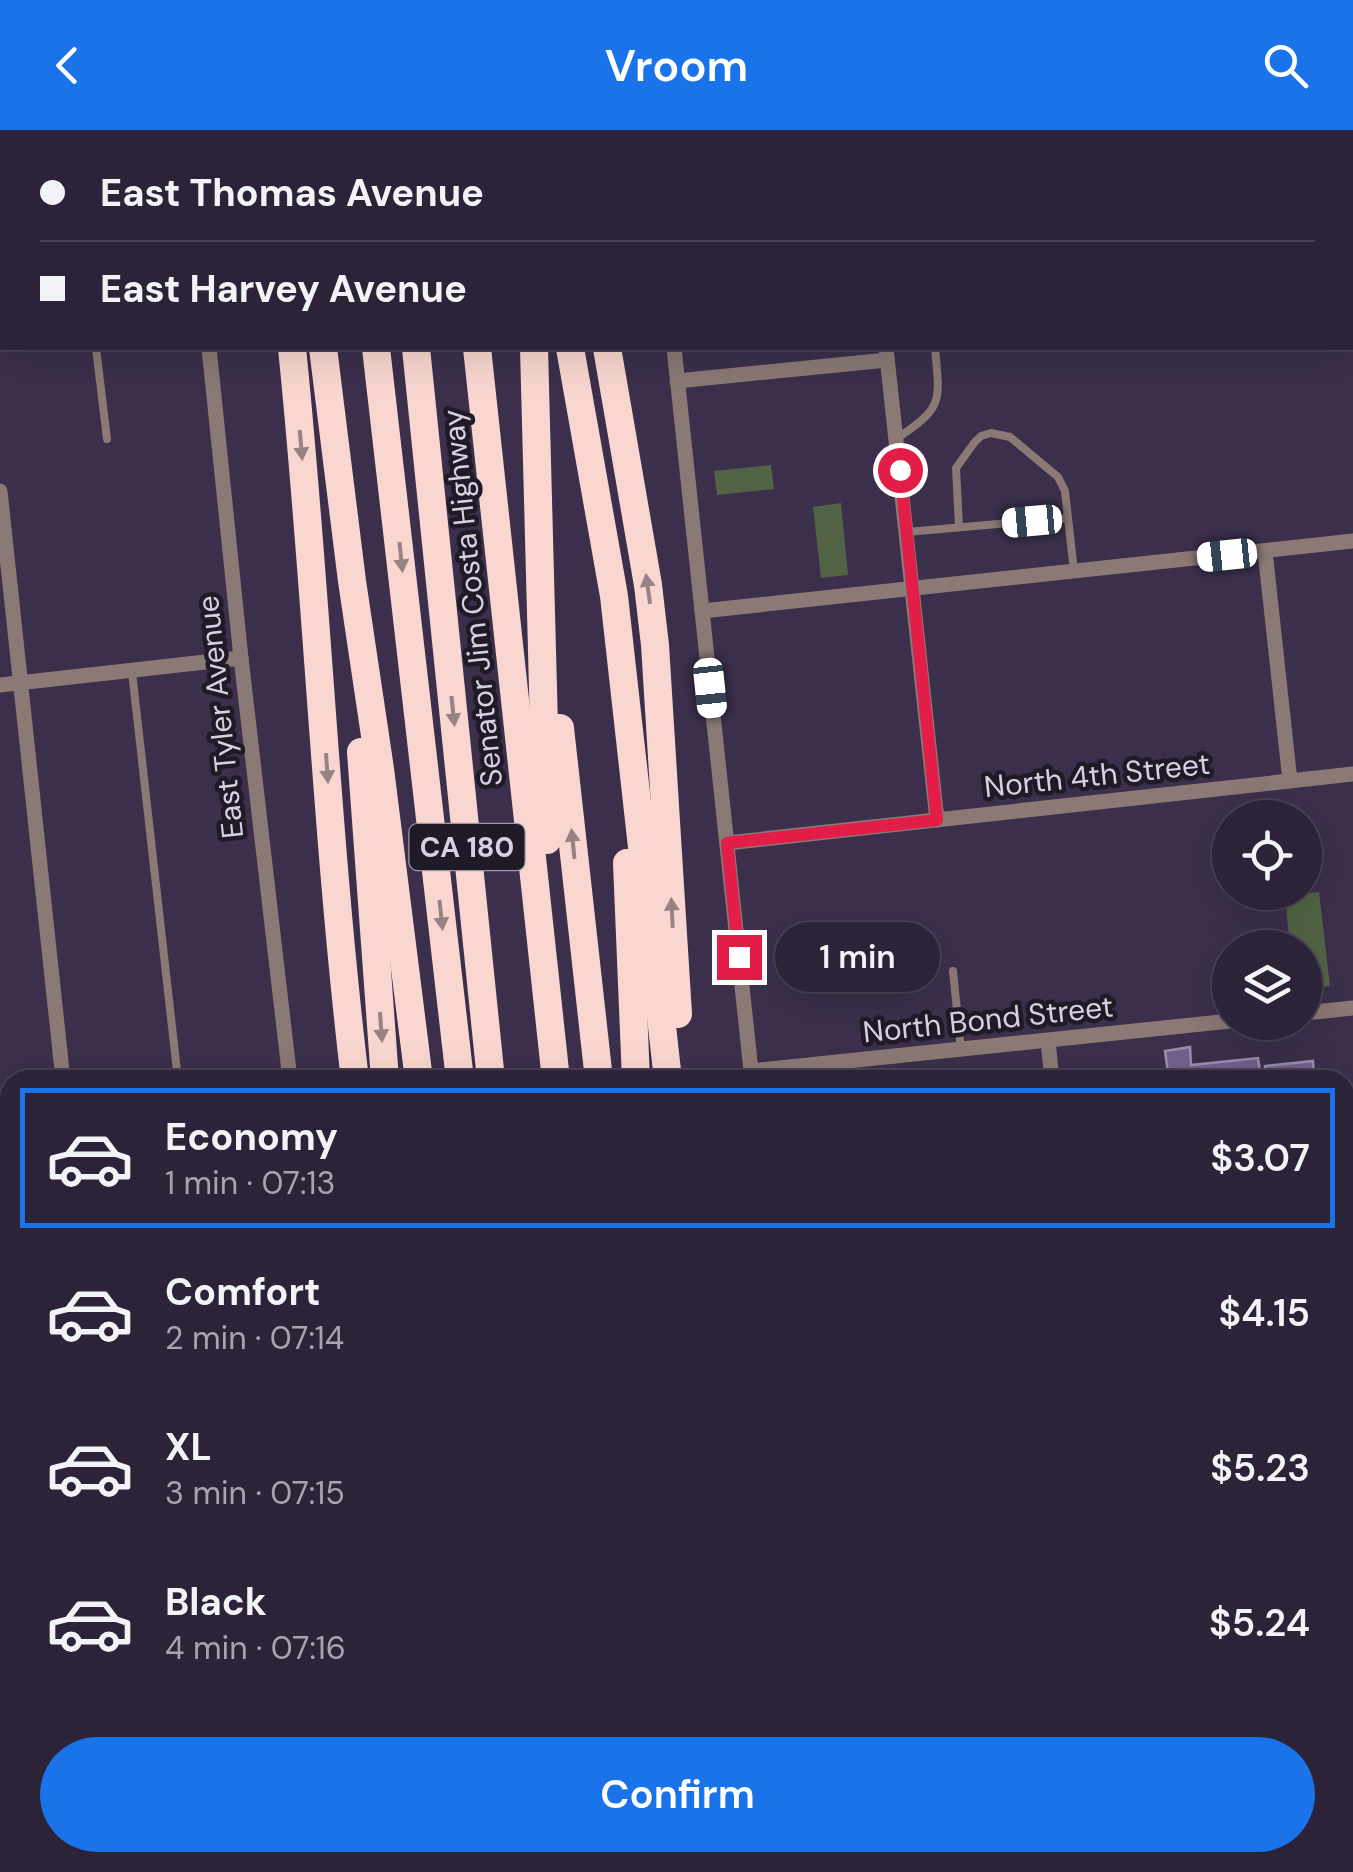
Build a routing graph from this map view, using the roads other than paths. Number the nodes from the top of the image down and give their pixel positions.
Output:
1 (96, 350) edge
2 (209, 350) edge
3 (292, 350) edge
4 (323, 350) edge
5 (376, 350) edge
6 (392, 350) edge
7 (416, 350) edge
8 (477, 350) edge
9 (570, 350) edge
10 (607, 350) edge
11 (674, 350) edge
12 (935, 350) edge
13 (886, 354) edge
14 (534, 362) edge
15 (678, 381) junction
16 (107, 440) dead end
17 (896, 440) junction
18 (591, 469) junction
19 (0, 491) edge
20 (1068, 518) junction
21 (959, 527) junction
22 (907, 532) junction
23 (539, 533) junction
24 (1353, 541) edge
25 (1266, 551) junction
26 (1074, 572) junction
27 (352, 581) junction
28 (912, 589) junction
29 (702, 612) junction
30 (442, 614) junction
31 (240, 658) junction
32 (132, 670) junction
33 (20, 683) junction
34 (0, 685) edge
35 (1353, 774) edge
36 (1290, 781) junction
37 (937, 820) junction
38 (727, 843) junction
39 (953, 970) dead end
40 (1353, 1008) edge
41 (1322, 1011) edge
42 (1212, 1024) edge
43 (1048, 1041) junction
44 (961, 1050) junction
45 (553, 1051) junction
46 (62, 1070) edge
47 (177, 1070) edge
48 (289, 1070) edge
49 (354, 1070) edge
50 (384, 1070) edge
51 (418, 1070) edge
52 (459, 1070) edge
53 (490, 1070) edge
54 (555, 1070) edge
55 (597, 1070) edge
56 (636, 1070) edge
57 (667, 1070) edge
58 (681, 1070) edge
59 (751, 1070) edge
60 (794, 1070) edge
61 (1051, 1070) edge

1 - 16 lane
2 - 31 street, East Tyler Avenue
3 -> 49 highway
4 - 27 highway
5 -> 52 highway
6 - 30 highway
7 - 30 highway, Senator Jim Costa Highway / CA 180
8 - 45 highway, Senator Jim Costa Highway / CA 180
9 - 18 highway
58 -> 10 highway
11 - 15 street
12 - 17 lane
13 - 15 street
13 - 17 street
14 - 23 highway
15 - 29 street
17 - 22 street
18 - 56 highway
18 - 57 highway
19 - 33 street
20 - 21 lane
20 - 21 lane
20 - 26 lane
21 - 22 lane
22 - 28 street
23 - 45 highway
55 -> 23 highway
24 - 25 street
25 - 26 street
25 - 36 street
26 - 28 street
27 -> 50 highway
27 - 51 highway
28 - 29 street
28 - 37 street
29 - 38 street
30 -> 53 highway, Senator Jim Costa Highway / CA 180
31 - 32 street
31 - 48 street, East Tyler Avenue
32 - 33 street
32 - 47 lane
33 - 34 street
33 - 46 street
35 - 36 street, North 4th Street
36 - 37 street, North 4th Street
37 - 38 street, North 4th Street
38 - 59 street
39 - 44 lane
40 - 41 street
42 - 43 street, North Bond Street
43 - 44 street, North Bond Street
43 - 61 street
44 - 60 street, North Bond Street
45 - 54 highway, Senator Jim Costa Highway / CA 180

